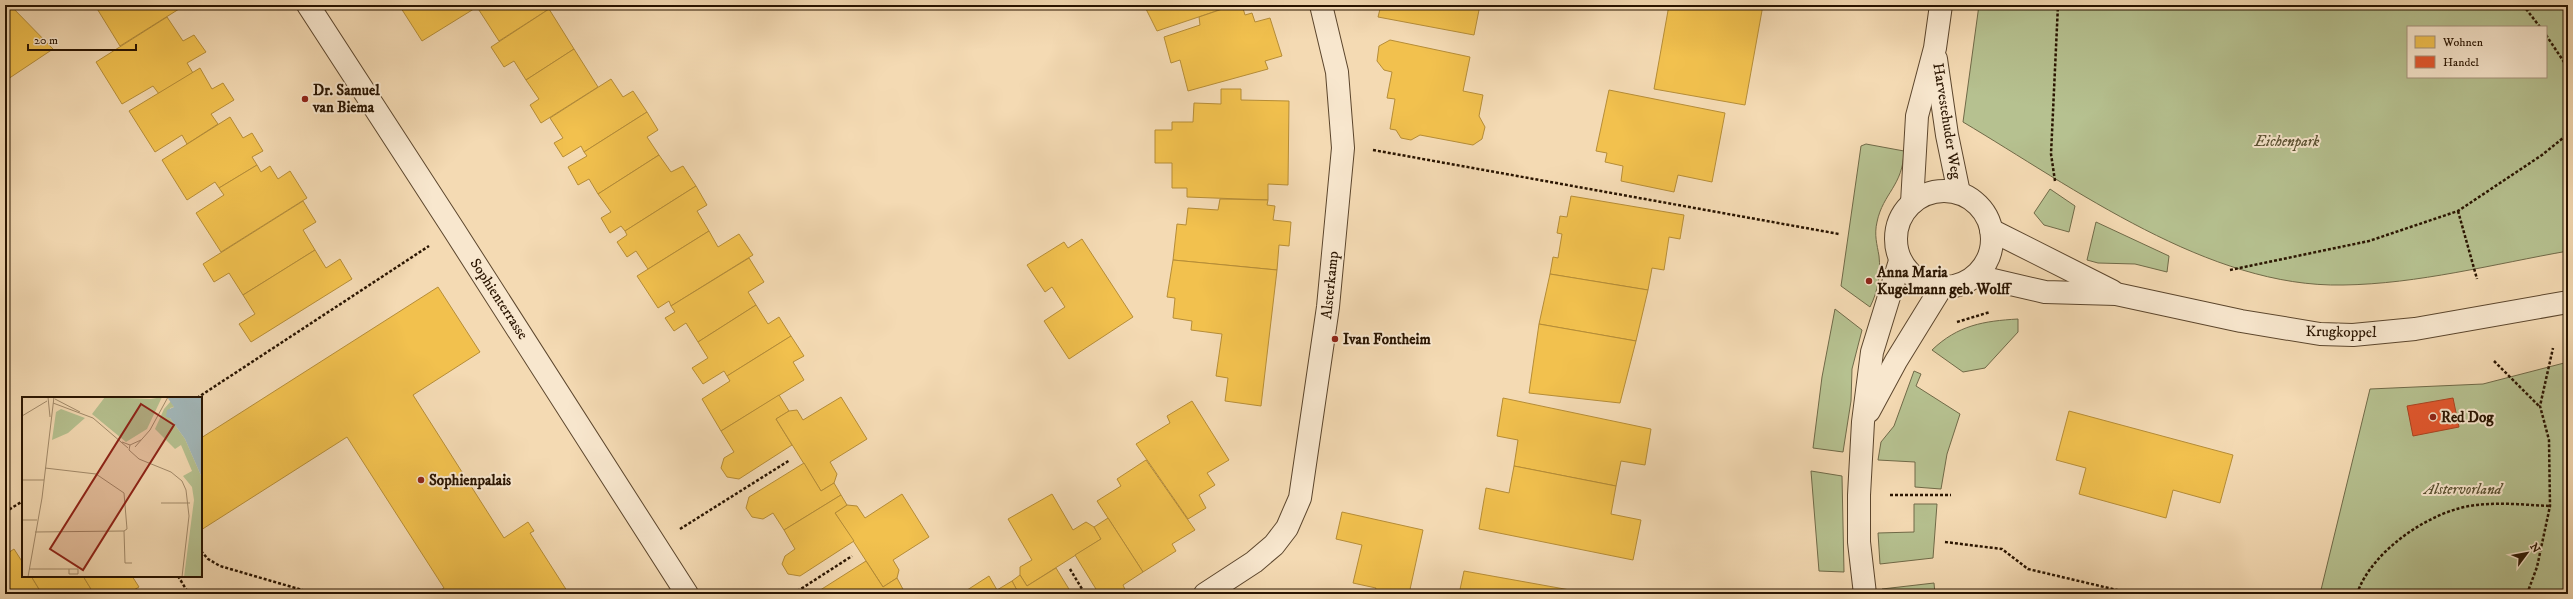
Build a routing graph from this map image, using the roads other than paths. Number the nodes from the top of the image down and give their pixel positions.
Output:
1 (308, 5) edge
2 (1321, 5) edge
3 (1941, 5) edge
4 (1935, 48) junction
5 (1959, 193) junction
6 (1912, 203) junction
7 (1991, 230) junction
8 (1900, 261) junction
9 (1976, 276) junction
10 (1940, 288) junction
11 (2116, 294) junction
12 (2568, 302) edge
13 (1863, 422) junction
14 (687, 594) edge
15 (1205, 594) edge
16 (1865, 594) edge

1 - 14 street, Sophienterrasse
2 - 15 street, Alsterkamp
3 - 4 street, Harvestehuder Weg
4 - 5 street, Harvestehuder Weg
4 - 6 street, Harvestehuder Weg
5 - 6 street, Harvestehuder Weg
5 - 7 street, Harvestehuder Weg
6 - 8 street, Harvestehuder Weg
7 - 9 street, Harvestehuder Weg
7 - 11 street, Krugkoppel
8 - 10 street
8 - 13 street, Harvestehuder Weg
9 - 10 street
9 - 11 street, Krugkoppel
10 - 13 street, Harvestehuder Weg
11 - 12 street, Krugkoppel
13 - 16 street, Harvestehuder Weg

